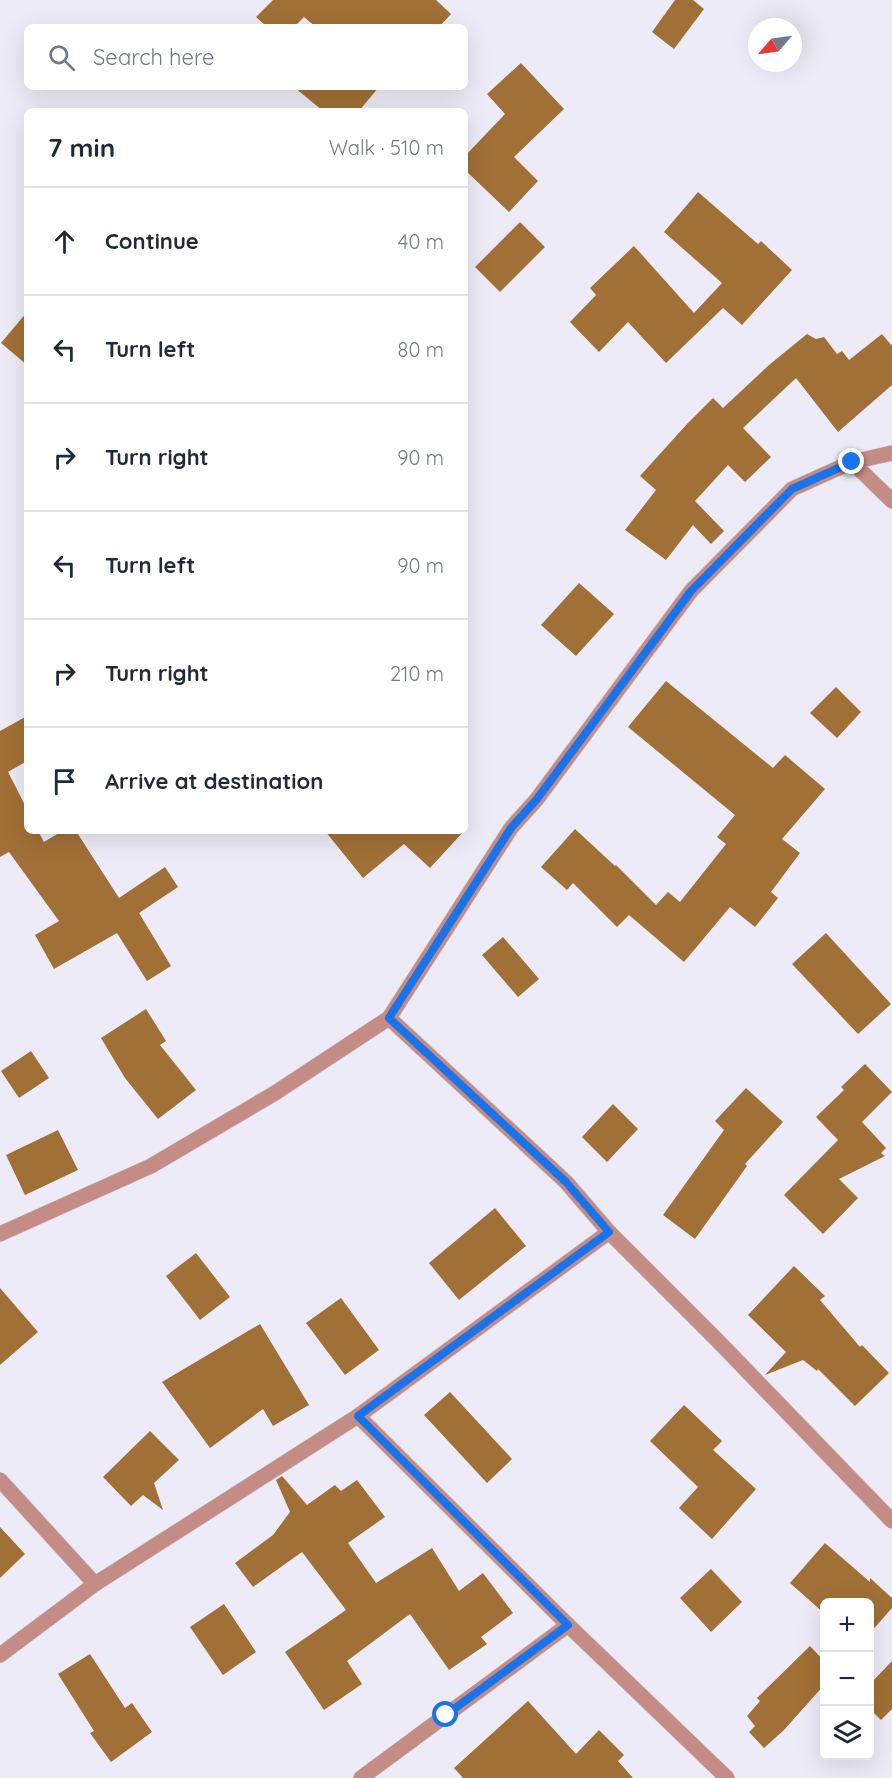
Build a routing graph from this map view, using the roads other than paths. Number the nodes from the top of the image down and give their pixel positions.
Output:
1 (892, 453) edge
2 (852, 462) junction
3 (892, 501) edge
4 (389, 1018) junction
5 (609, 1232) junction
6 (0, 1234) edge
7 (358, 1416) junction
8 (0, 1480) edge
9 (892, 1521) edge
10 (95, 1584) junction
11 (568, 1625) junction
12 (0, 1655) edge
13 (361, 1778) edge
14 (727, 1778) edge

1 - 2 street
2 - 3 street
2 - 4 street
4 - 5 street
4 - 6 street
5 - 7 street
5 - 9 street
7 - 10 street
7 - 11 street
8 - 10 street
10 - 12 street
11 - 13 street
11 - 14 street

